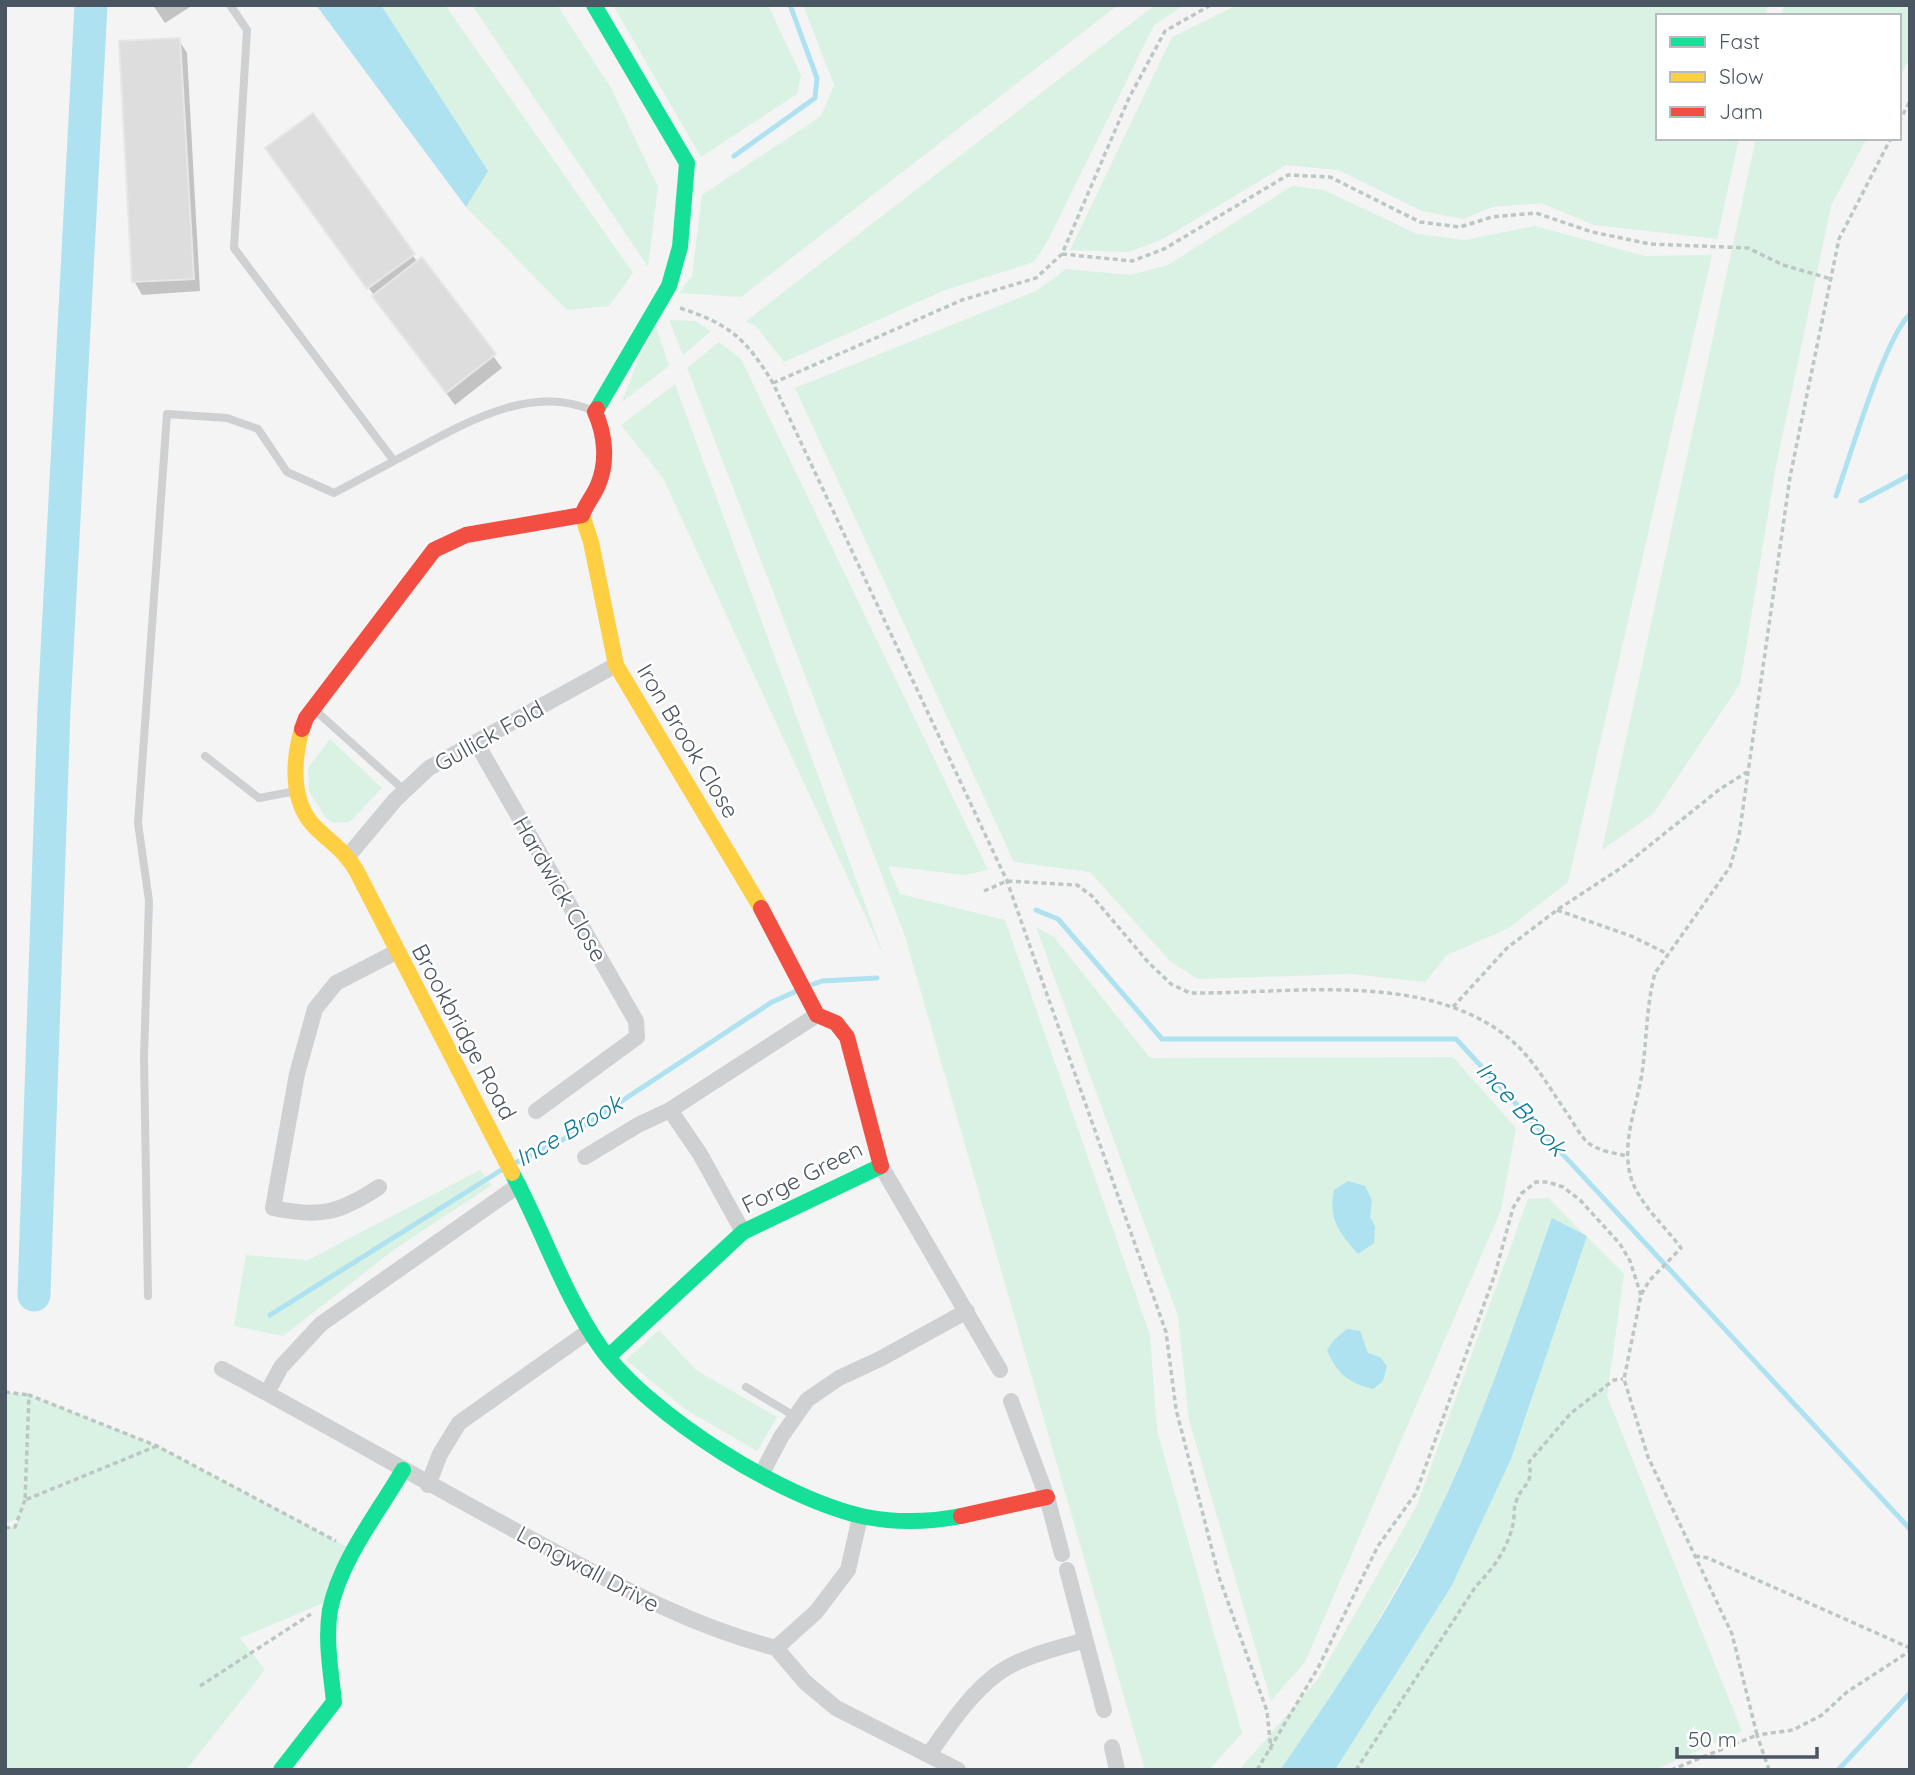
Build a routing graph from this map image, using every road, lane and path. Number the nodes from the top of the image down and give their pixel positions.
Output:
1 (230, 5) edge
2 (594, 5) edge
3 (1211, 5) edge
4 (1910, 101) edge
5 (1901, 118) edge
6 (1890, 140) edge
7 (1062, 254) junction
8 (1831, 279) junction
9 (658, 301) junction
10 (773, 383) junction
11 (596, 412) junction
12 (394, 461) junction
13 (582, 515) junction
14 (615, 665) junction
15 (313, 709) junction
16 (477, 744) junction
17 (205, 756) dead end
18 (1747, 772) junction
19 (296, 791) junction
20 (405, 791) junction
21 (349, 855) junction
22 (1007, 881) junction
23 (985, 891) dead end
24 (1557, 910) junction
25 (396, 952) junction
26 (1668, 954) junction
27 (1453, 1007) junction
28 (815, 1011) junction
29 (670, 1110) junction
30 (536, 1111) dead end
31 (1627, 1156) junction
32 (585, 1157) dead end
33 (881, 1166) junction
34 (516, 1180) junction
35 (380, 1187) dead end
36 (743, 1232) junction
37 (1641, 1295) junction
38 (148, 1296) dead end
39 (967, 1311) junction
40 (589, 1332) junction
41 (608, 1357) junction
42 (222, 1369) dead end
43 (1000, 1370) dead end
44 (1624, 1379) junction
45 (746, 1387) dead end
46 (5, 1392) edge
47 (267, 1393) junction
48 (29, 1395) junction
49 (1011, 1401) dead end
50 (796, 1417) junction
51 (157, 1446) junction
52 (403, 1470) junction
53 (762, 1473) junction
54 (428, 1485) junction
55 (1047, 1497) junction
56 (24, 1500) junction
57 (860, 1517) junction
58 (5, 1528) edge
59 (360, 1545) junction
60 (1695, 1556) junction
61 (333, 1600) junction
62 (1085, 1640) junction
63 (776, 1648) junction
64 (1910, 1649) edge
65 (200, 1686) dead end
66 (1104, 1710) dead end
67 (1757, 1735) junction
68 (1112, 1746) dead end
69 (1271, 1750) junction
70 (929, 1754) junction
71 (281, 1770) edge
72 (957, 1770) edge
73 (1117, 1770) edge
74 (1257, 1770) edge
75 (1356, 1770) edge
76 (1671, 1770) edge
77 (1769, 1770) edge

1 - 12 lane
2 - 9 street
3 - 7 path
4 - 5 path
6 - 8 path
7 - 8 path
7 - 10 path
8 - 18 path
9 - 10 path
9 - 11 street
10 - 22 path
11 - 12 lane
11 - 13 street
12 - 38 lane
13 - 14 street, Iron Brook Close
13 - 15 street, Brookbridge Road
14 - 16 street, Gullick Fold
14 - 28 street, Iron Brook Close
15 - 19 street, Brookbridge Road
15 - 20 lane
16 - 20 street, Gullick Fold
16 - 30 street, Hardwick Close
17 - 19 lane
18 - 24 path
18 - 26 path
19 - 21 street, Brookbridge Road
20 - 21 street, Gullick Fold
21 - 25 street, Brookbridge Road
22 - 23 path
22 - 27 path
22 - 69 path
24 - 26 path
24 - 27 path
25 - 34 street, Brookbridge Road
25 - 35 street
26 - 31 path
27 - 31 path
28 - 29 street
28 - 33 street, Forge Green
29 - 32 street
29 - 36 street, Forge Green
31 - 37 path
33 - 36 street, Forge Green
33 - 39 street
34 - 40 street, Brookbridge Road
34 - 47 street
36 - 41 street, Forge Green
37 - 44 path
37 - 69 path
39 - 43 street
39 - 50 street
40 - 41 street, Brookbridge Road
40 - 54 street
41 - 53 street, Brookbridge Road
42 - 47 street, Longwall Drive
44 - 60 path
44 - 75 path
45 - 50 lane
46 - 48 path
47 - 52 street, Longwall Drive
48 - 51 path
48 - 56 path
49 - 55 street
50 - 53 street
51 - 56 path
51 - 59 path
52 - 54 street, Longwall Drive
52 - 59 street
53 - 57 street, Brookbridge Road
54 - 63 street, Longwall Drive
55 - 57 street, Brookbridge Road
55 - 62 street
56 - 58 path
57 - 63 street
59 - 61 street
60 - 64 path
60 - 67 path
61 - 65 path
61 - 71 street
62 - 66 street
62 - 70 street
63 - 70 street
64 - 67 path
67 - 76 path
67 - 77 path
68 - 73 street
69 - 74 path
70 - 72 street

